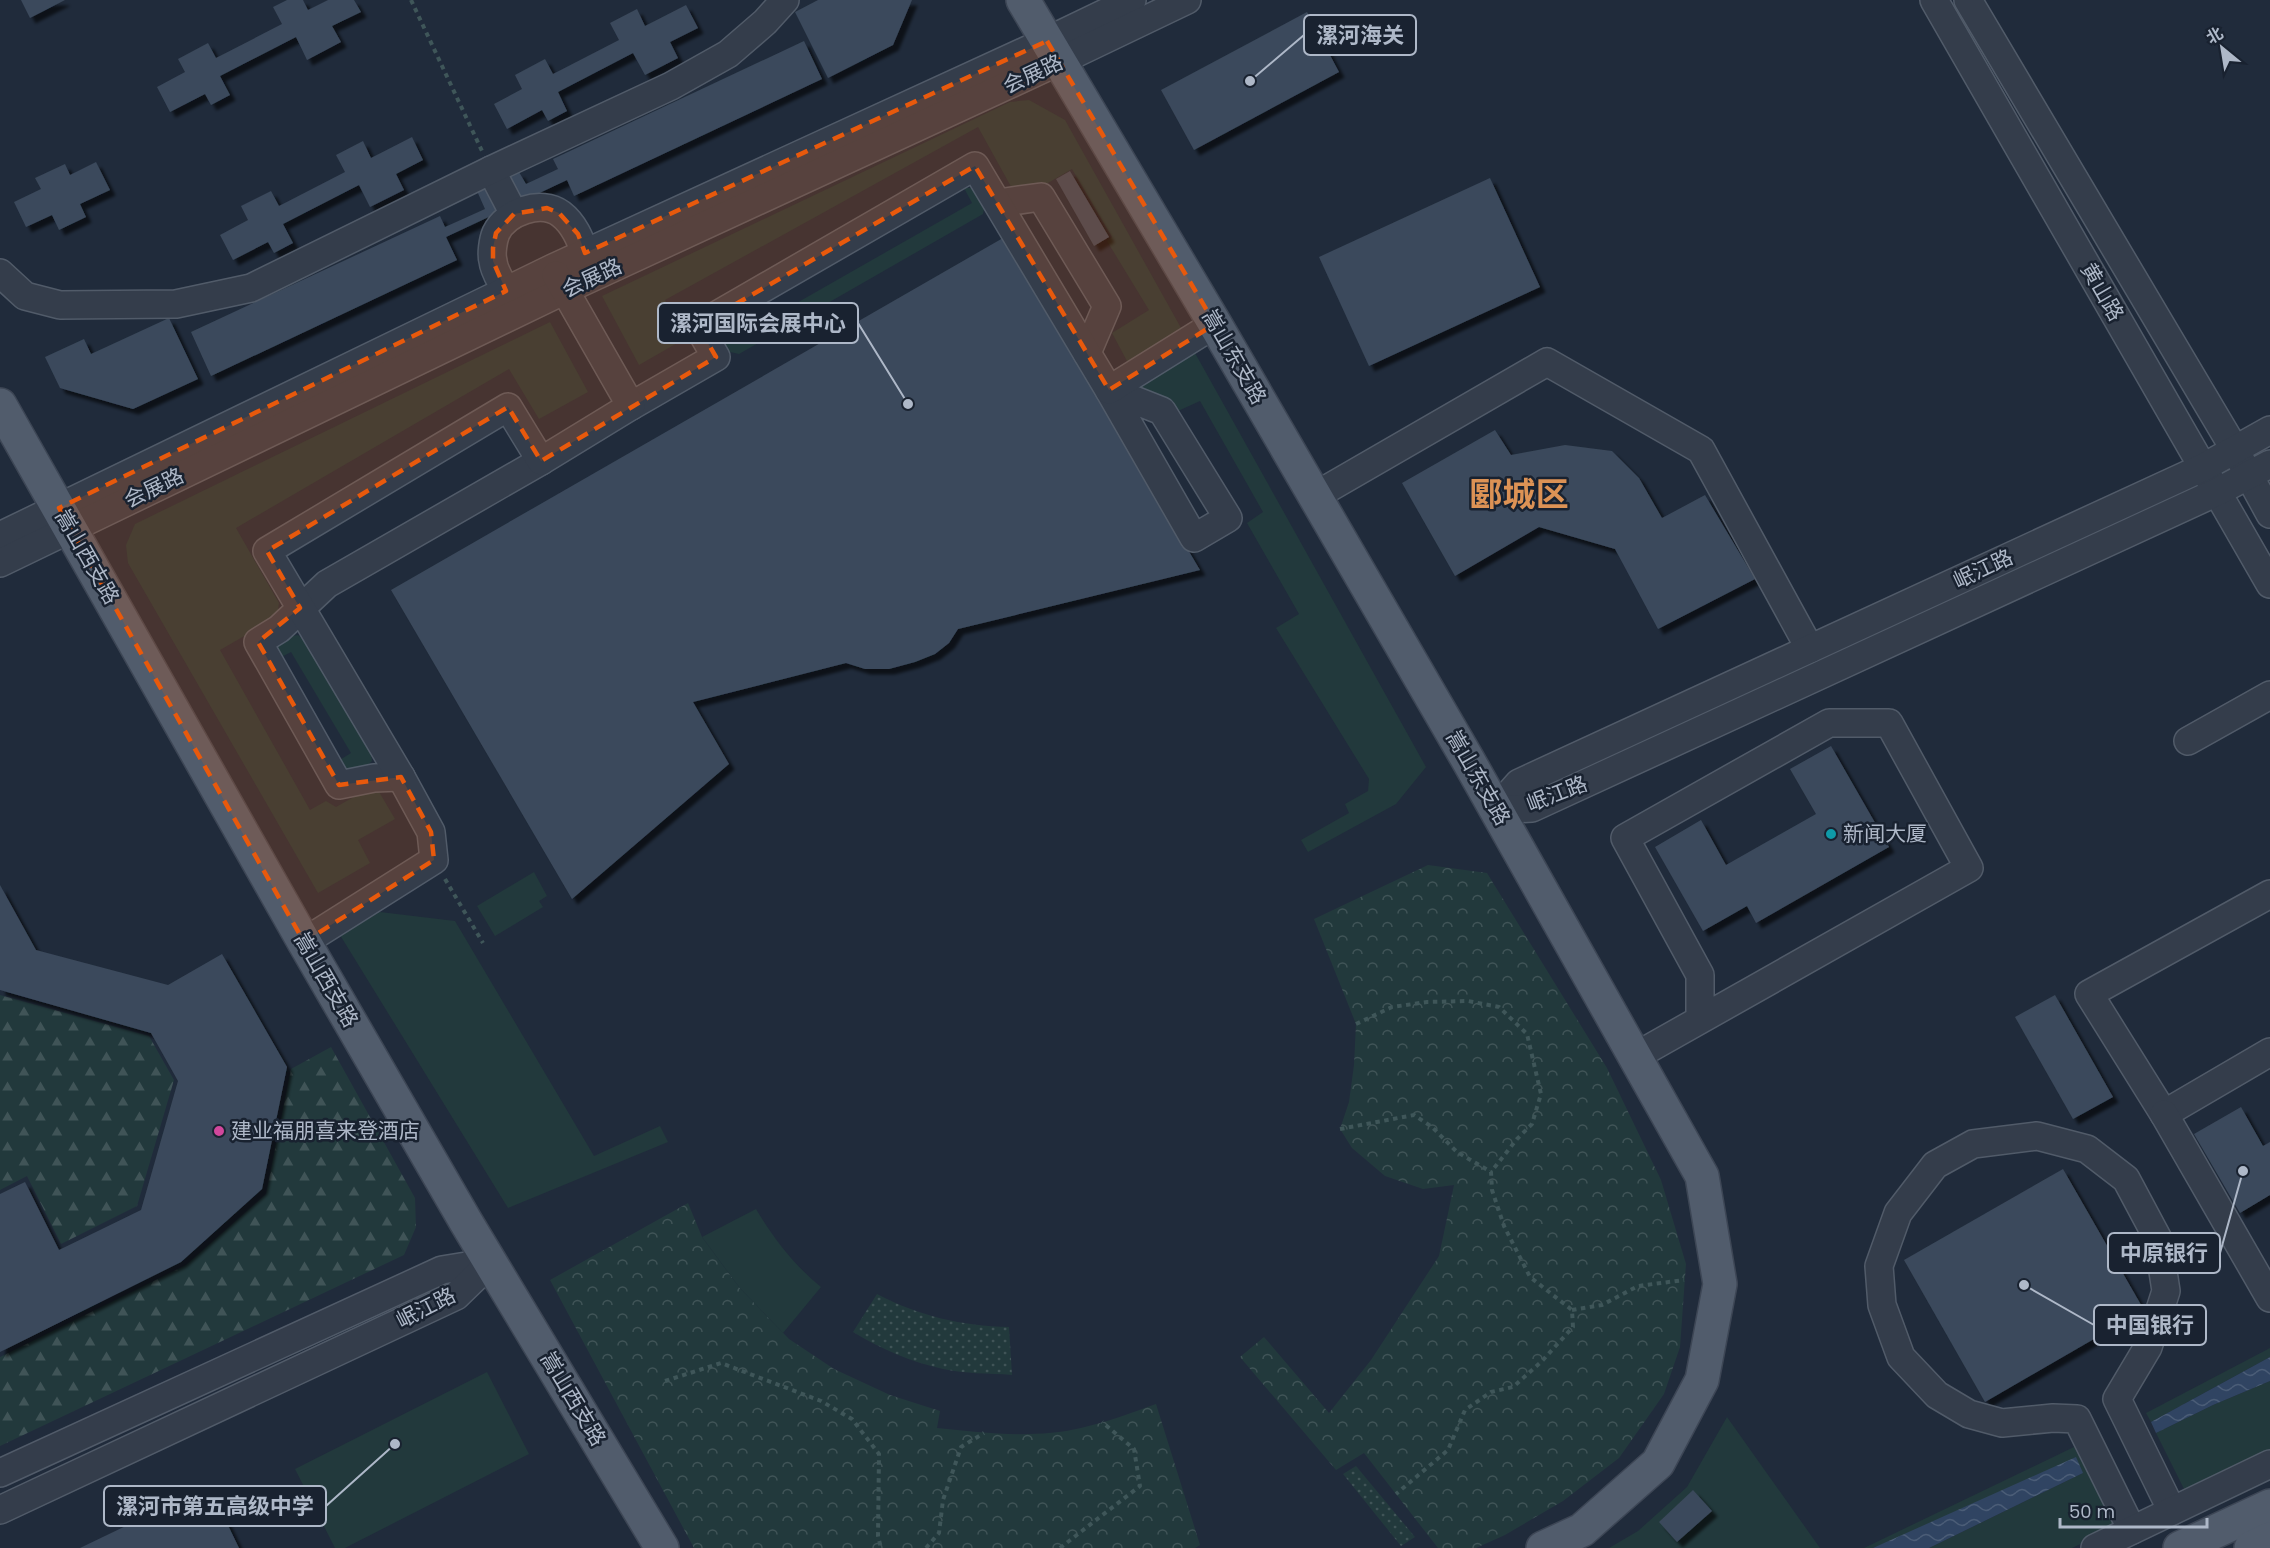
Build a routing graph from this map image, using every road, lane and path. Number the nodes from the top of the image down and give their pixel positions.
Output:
1 (411, 0) edge
2 (785, 0) edge
3 (1023, 0) edge
4 (1132, 0) edge
5 (1187, 0) edge
6 (1934, 0) edge
7 (1968, 0) edge
8 (1054, 51) junction
9 (491, 170) junction
10 (998, 203) junction
11 (514, 214) junction
12 (585, 254) junction
13 (0, 273) edge
14 (559, 279) junction
15 (506, 291) junction
16 (1215, 324) junction
17 (1087, 353) junction
18 (1109, 390) junction
19 (0, 405) edge
20 (631, 406) junction
21 (2270, 430) edge
22 (2235, 450) junction
23 (540, 461) junction
24 (2204, 467) junction
25 (2260, 470) edge
26 (2217, 492) junction
27 (1315, 496) junction
28 (2270, 514) edge
29 (65, 518) junction
30 (0, 536) edge
31 (0, 563) edge
32 (2270, 584) edge
33 (300, 608) junction
34 (1810, 649) junction
35 (2270, 695) edge
36 (2188, 741) dead end
37 (401, 777) junction
38 (1495, 810) junction
39 (434, 860) junction
40 (2270, 894) edge
41 (304, 942) junction
42 (483, 943) dead end
43 (1700, 1019) junction
44 (1356, 1024) dead end
45 (2270, 1052) edge
46 (1636, 1056) junction
47 (2164, 1114) junction
48 (1340, 1129) dead end
49 (1491, 1172) junction
50 (491, 1262) junction
51 (1684, 1280) dead end
52 (2270, 1298) edge
53 (1572, 1310) junction
54 (665, 1381) dead end
55 (1102, 1422) dead end
56 (984, 1433) dead end
57 (2270, 1464) edge
58 (0, 1473) edge
59 (1396, 1494) dead end
60 (2270, 1506) edge
61 (0, 1510) edge
62 (2172, 1511) junction
63 (2132, 1530) junction
64 (2270, 1539) edge
65 (663, 1548) edge
66 (881, 1548) edge
67 (926, 1548) edge
68 (1060, 1548) edge
69 (1543, 1548) edge
70 (2095, 1548) edge
71 (2180, 1548) edge
72 (2251, 1548) edge

1 - 9 path
2 - 9 street
3 - 8 main road, 嵩山东支路
4 - 8 street, 会展路
5 - 8 street, 会展路
6 - 24 street, 黄山路
7 - 22 street, 黄山路
8 - 12 street, 会展路
8 - 14 street, 会展路
8 - 16 main road, 嵩山东支路
9 - 11 street
9 - 13 street
10 - 17 street
10 - 17 street
10 - 20 street
11 - 12 street
11 - 15 street
12 - 14 street, 会展路
14 - 15 street, 会展路
14 - 20 street
14 - 29 street, 会展路
15 - 29 street, 会展路
16 - 18 street
16 - 27 main road, 嵩山东支路
17 - 18 street
18 - 18 street
19 - 29 main road, 嵩山西支路
20 - 23 street
21 - 22 street, 岷江路
22 - 24 street, 岷江路
22 - 25 street, 黄山路
23 - 33 street
23 - 33 street
24 - 26 street, 黄山路
24 - 34 street, 岷江路
25 - 26 street, 岷江路
25 - 28 street, 黄山路
26 - 32 street, 黄山路
26 - 38 street, 岷江路
27 - 34 street
27 - 38 main road, 嵩山东支路
29 - 30 street, 会展路
29 - 31 street, 会展路
29 - 41 main road, 嵩山西支路
33 - 37 street
33 - 37 street
34 - 38 street, 岷江路
35 - 36 street
37 - 39 street
38 - 46 main road, 嵩山东支路
39 - 41 street
39 - 42 path
40 - 47 street
41 - 50 main road, 嵩山西支路
43 - 43 street
43 - 46 street
44 - 49 path
45 - 47 street
46 - 69 main road, 嵩山东支路
47 - 52 street
48 - 49 path
49 - 53 path
50 - 58 street, 岷江路
50 - 61 street, 岷江路
50 - 65 main road, 嵩山西支路
51 - 53 path
53 - 59 path
54 - 66 path
55 - 68 path
56 - 67 path
57 - 62 street
60 - 71 main road
62 - 63 street
62 - 63 street
63 - 70 street
64 - 72 main road

